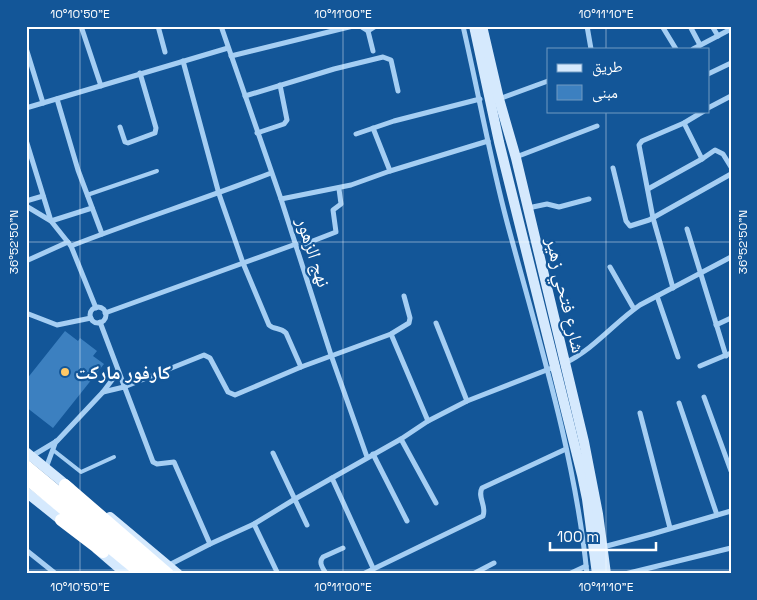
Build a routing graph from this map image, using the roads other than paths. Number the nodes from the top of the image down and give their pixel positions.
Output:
1 (81, 26) edge
2 (158, 26) edge
3 (221, 26) edge
4 (353, 26) edge
5 (360, 26) edge
6 (376, 26) edge
7 (463, 26) edge
8 (474, 26) edge
9 (482, 26) edge
10 (587, 26) edge
11 (662, 26) edge
12 (712, 26) edge
13 (691, 28) dead end
14 (731, 29) edge
15 (368, 31) junction
16 (718, 36) junction
17 (700, 45) junction
18 (26, 48) edge
19 (228, 48) junction
20 (591, 48) edge
21 (675, 48) edge
22 (695, 48) edge
23 (373, 51) dead end
24 (165, 52) dead end
25 (231, 56) junction
26 (183, 61) junction
27 (731, 63) edge
28 (140, 73) junction
29 (710, 73) edge
30 (547, 81) edge
31 (280, 85) junction
32 (101, 86) junction
33 (398, 91) dead end
34 (245, 96) junction
35 (731, 96) edge
36 (57, 99) junction
37 (480, 99) junction
38 (499, 99) junction
39 (43, 103) junction
40 (710, 106) edge
41 (26, 108) edge
42 (702, 112) edge
43 (684, 123) junction
44 (597, 126) dead end
45 (120, 127) dead end
46 (373, 128) junction
47 (257, 133) junction
48 (356, 134) dead end
49 (26, 140) edge
50 (488, 141) junction
51 (516, 158) junction
52 (702, 159) junction
53 (33, 160) junction
54 (26, 162) edge
55 (731, 167) edge
56 (613, 168) dead end
57 (157, 171) dead end
58 (390, 171) junction
59 (271, 173) junction
60 (731, 174) edge
61 (339, 189) junction
62 (648, 189) junction
63 (219, 194) junction
64 (87, 195) junction
65 (43, 196) junction
66 (281, 199) junction
67 (589, 199) dead end
68 (26, 201) edge
69 (26, 206) edge
70 (92, 208) junction
71 (528, 208) junction
72 (653, 218) junction
73 (51, 221) junction
74 (687, 229) dead end
75 (102, 234) junction
76 (69, 244) junction
77 (296, 244) junction
78 (304, 244) dead end
79 (731, 257) edge
80 (26, 261) edge
81 (243, 263) junction
82 (610, 267) dead end
83 (701, 274) junction
84 (673, 288) junction
85 (404, 296) dead end
86 (657, 296) junction
87 (96, 308) junction
88 (634, 309) junction
89 (26, 313) edge
90 (105, 313) junction
91 (90, 318) junction
92 (731, 318) edge
93 (100, 322) junction
94 (436, 322) dead end
95 (716, 325) junction
96 (391, 334) junction
97 (728, 354) edge
98 (331, 355) junction
99 (678, 357) dead end
100 (555, 366) junction
101 (700, 366) dead end
102 (301, 367) junction
103 (118, 372) junction
104 (124, 387) junction
105 (103, 392) junction
106 (704, 397) dead end
107 (467, 401) junction
108 (679, 402) dead end
109 (640, 413) dead end
110 (428, 421) junction
111 (401, 439) junction
112 (57, 441) junction
113 (566, 449) junction
114 (53, 450) junction
115 (273, 453) dead end
116 (370, 456) junction
117 (114, 457) dead end
118 (28, 458) edge
119 (46, 468) junction
120 (731, 471) edge
121 (26, 478) edge
122 (332, 478) junction
123 (65, 485) joint
124 (26, 492) edge
125 (295, 499) junction
126 (436, 503) dead end
127 (731, 511) edge
128 (717, 515) junction
129 (61, 520) junction
130 (407, 521) dead end
131 (254, 524) junction
132 (307, 525) dead end
133 (670, 528) junction
134 (210, 544) junction
135 (602, 547) junction
136 (343, 548) dead end
137 (731, 548) edge
138 (26, 550) edge
139 (494, 563) dead end
140 (586, 566) junction
141 (373, 568) junction
142 (169, 570) edge
143 (56, 574) edge
144 (126, 574) edge
145 (132, 574) edge
146 (142, 574) edge
147 (157, 574) edge
148 (178, 574) edge
149 (278, 574) edge
150 (326, 574) edge
151 (363, 574) edge
152 (473, 574) edge
153 (569, 574) edge
154 (587, 574) edge
155 (597, 574) edge
156 (606, 574) edge
157 (624, 574) edge

1 - 32 street
2 - 24 street
3 - 19 street, نهج الزهور
4 - 25 street
5 - 15 street
6 - 15 street
7 - 37 street
8 - 100 street, شارع فتحي زهير
9 - 38 street, شارع فتحي زهير
10 - 20 street
11 - 21 street
12 - 16 street
13 - 17 street
14 - 16 street
15 - 23 street
16 - 17 street
17 - 22 street
18 - 39 street
19 - 25 street, نهج الزهور
19 - 26 street
25 - 34 street, نهج الزهور
26 - 28 street
26 - 63 street
27 - 29 street
28 - 32 street
28 - 45 street
30 - 38 street
31 - 33 street
31 - 34 street
31 - 47 street
32 - 36 street
34 - 47 street, نهج الزهور
35 - 40 street
36 - 39 street
36 - 64 street
37 - 46 street
37 - 50 street
38 - 51 street, شارع فتحي زهير
39 - 41 street
42 - 43 street
43 - 52 street
43 - 62 street
44 - 51 street
46 - 48 street
46 - 58 street
47 - 59 street, نهج الزهور
49 - 53 street
50 - 58 street
50 - 100 street
51 - 71 street, شارع فتحي زهير
52 - 55 street
52 - 62 street
53 - 54 street
53 - 65 street
56 - 72 street
57 - 64 lane
58 - 61 street
59 - 63 street
59 - 66 street, نهج الزهور
60 - 72 street
61 - 66 street
61 - 78 street
62 - 72 street
63 - 75 street
63 - 81 street
64 - 70 street
65 - 68 street
65 - 73 street
66 - 77 street, نهج الزهور
67 - 71 street
69 - 73 street
70 - 73 street
70 - 75 street
71 - 100 street, شارع فتحي زهير
72 - 84 street
73 - 76 street
74 - 83 street
75 - 76 street
76 - 80 street
76 - 87 street
77 - 81 street
77 - 98 street, نهج الزهور
79 - 83 street
81 - 90 street
81 - 102 street
82 - 88 street
83 - 84 street
83 - 95 street
84 - 86 street
85 - 96 street
86 - 88 street
86 - 99 street
87 - 90 street
87 - 91 street
88 - 100 street
89 - 91 street
90 - 93 street
91 - 93 street
92 - 95 street
93 - 103 street
94 - 107 street
95 - 97 street
96 - 98 street
96 - 110 street
97 - 101 street
98 - 102 street
98 - 116 street, نهج الزهور
100 - 107 street
100 - 113 street
100 - 135 street, شارع فتحي زهير
100 - 155 street, شارع فتحي زهير
102 - 104 street
103 - 104 street
103 - 105 street
104 - 105 street
104 - 134 street
105 - 112 street
106 - 120 street
107 - 110 street
108 - 128 street
109 - 133 street
110 - 111 street
111 - 116 street
111 - 126 street
112 - 114 street
112 - 118 street
113 - 140 street
113 - 141 street
114 - 117 lane
114 - 119 street
115 - 125 street
116 - 122 street
116 - 130 street, نهج الزهور
118 - 119 street
118 - 147 highway
119 - 123 street
121 - 146 highway
122 - 125 street
122 - 141 street
123 - 142 highway
124 - 129 street
125 - 131 street
125 - 132 street
127 - 128 street
128 - 133 street
129 - 144 street
129 - 145 highway
131 - 134 street
131 - 149 street
133 - 135 street
134 - 142 street
135 - 156 street, شارع فتحي زهير
136 - 150 street
137 - 157 street
138 - 143 street
139 - 152 street
140 - 153 street
140 - 154 street
141 - 151 street
142 - 148 street

